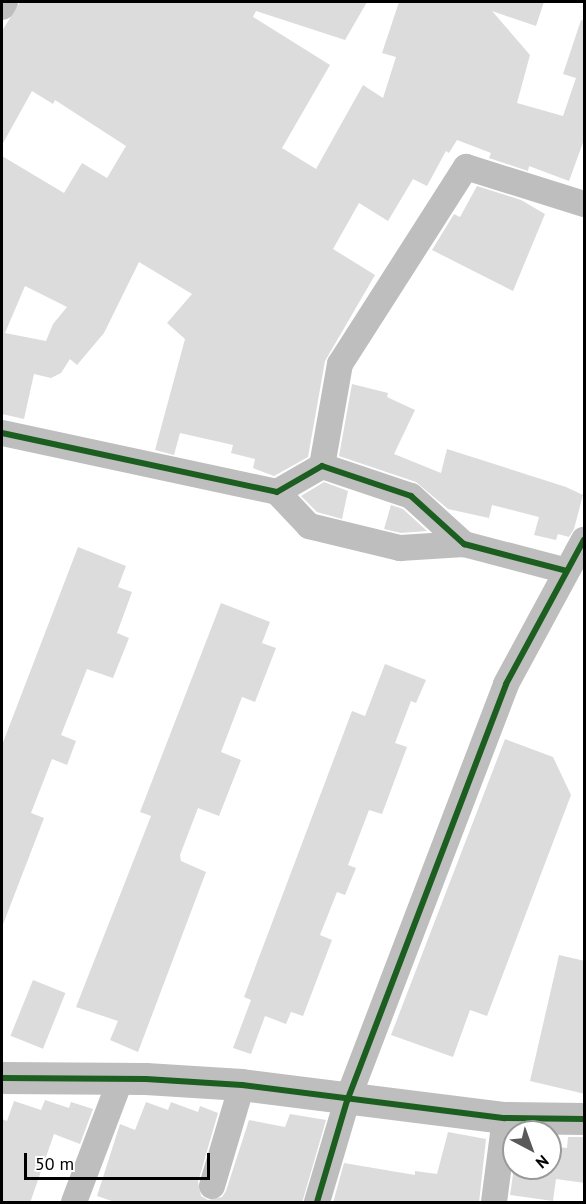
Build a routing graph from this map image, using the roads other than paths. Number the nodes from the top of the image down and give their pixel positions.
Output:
1 (4, 2) edge
2 (2, 7) edge
3 (585, 204) edge
4 (2, 433) edge
5 (322, 466) junction
6 (277, 492) junction
7 (585, 540) edge
8 (464, 544) junction
9 (567, 571) junction
10 (2, 1078) edge
11 (120, 1078) junction
12 (242, 1085) junction
13 (347, 1101) junction
14 (505, 1118) junction
15 (585, 1119) edge
16 (212, 1186) dead end
17 (74, 1203) edge
18 (317, 1203) edge
19 (494, 1203) edge

1 - 2 street
3 - 5 street
4 - 6 street
5 - 6 street
5 - 8 street
6 - 8 street
7 - 9 street
8 - 9 street
9 - 13 street
10 - 11 street
11 - 12 street
11 - 17 street
12 - 13 street
12 - 16 street
13 - 14 street
13 - 18 street
14 - 15 street
14 - 19 street

